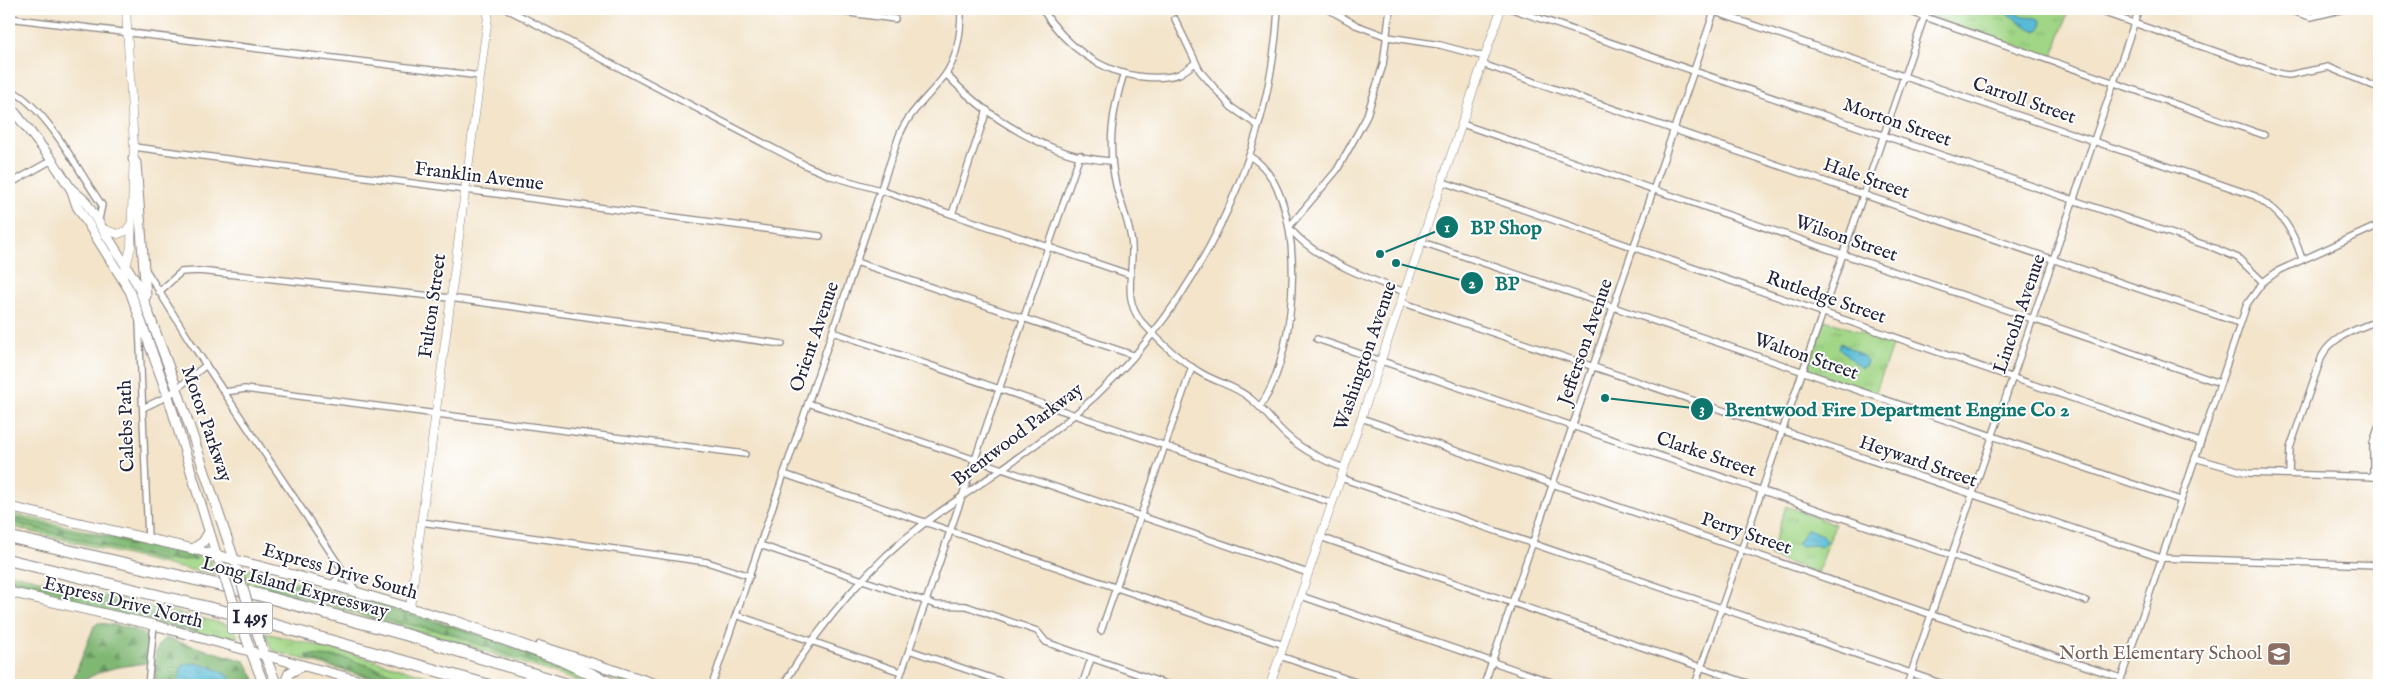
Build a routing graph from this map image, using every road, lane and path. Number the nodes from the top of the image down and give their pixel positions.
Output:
1 (126, 9) edge
2 (489, 9) edge
3 (507, 9) edge
4 (820, 9) edge
5 (961, 9) edge
6 (1042, 9) edge
7 (1278, 9) edge
8 (1328, 9) edge
9 (1390, 9) edge
10 (1501, 9) edge
11 (1512, 9) edge
12 (1706, 9) edge
13 (1902, 9) edge
14 (1927, 9) edge
15 (2093, 9) edge
16 (2139, 9) edge
17 (2285, 9) edge
18 (2344, 9) edge
19 (2373, 9) edge
20 (1715, 10) edge
21 (2379, 12) edge
22 (1924, 16) junction
23 (9, 18) edge
24 (1174, 18) dead end
25 (895, 19) dead end
26 (2134, 23) junction
27 (127, 32) junction
28 (1388, 37) junction
29 (1484, 61) junction
30 (1195, 63) junction
31 (1694, 71) junction
32 (1124, 73) junction
33 (946, 74) junction
34 (480, 76) junction
35 (1904, 76) junction
36 (2114, 82) junction
37 (2379, 88) edge
38 (9, 89) edge
39 (9, 105) edge
40 (986, 110) junction
41 (1462, 124) junction
42 (1257, 125) junction
43 (1674, 130) junction
44 (1884, 135) junction
45 (2264, 135) dead end
46 (2094, 142) junction
47 (134, 147) junction
48 (1080, 155) junction
49 (1249, 156) junction
50 (134, 159) junction
51 (52, 160) junction
52 (1111, 161) junction
53 (1443, 182) junction
54 (9, 188) edge
55 (71, 189) junction
56 (1654, 189) junction
57 (465, 190) junction
58 (880, 190) junction
59 (1864, 194) junction
60 (2074, 201) junction
61 (952, 214) junction
62 (132, 222) junction
63 (2379, 225) edge
64 (100, 226) junction
65 (1289, 227) junction
66 (820, 236) dead end
67 (1422, 242) junction
68 (1049, 246) junction
69 (1634, 247) junction
70 (1844, 253) junction
71 (142, 259) junction
72 (2302, 259) junction
73 (2054, 260) junction
74 (856, 262) junction
75 (127, 264) junction
76 (1131, 275) junction
77 (123, 278) junction
78 (2263, 282) junction
79 (159, 292) junction
80 (1405, 292) junction
81 (450, 298) junction
82 (1401, 302) junction
83 (147, 307) junction
84 (1613, 307) junction
85 (1824, 312) junction
86 (138, 313) junction
87 (1024, 318) junction
88 (2033, 319) junction
89 (2379, 320) edge
90 (2239, 323) junction
91 (832, 332) junction
92 (1152, 332) junction
93 (1316, 339) dead end
94 (782, 344) dead end
95 (1134, 355) junction
96 (1381, 360) junction
97 (206, 365) junction
98 (1593, 366) junction
99 (1192, 367) junction
100 (1803, 372) junction
101 (2014, 378) junction
102 (2220, 382) junction
103 (177, 388) junction
104 (999, 389) junction
105 (225, 392) junction
106 (168, 396) junction
107 (808, 403) junction
108 (1260, 406) junction
109 (143, 408) junction
110 (436, 414) junction
111 (1074, 415) junction
112 (1361, 418) junction
113 (1573, 425) junction
114 (2379, 425) edge
115 (1783, 431) junction
116 (1993, 437) junction
117 (2200, 442) junction
118 (1164, 446) junction
119 (745, 454) dead end
120 (2195, 458) junction
121 (975, 460) junction
122 (1002, 468) junction
123 (1344, 468) junction
124 (784, 474) junction
125 (2289, 474) junction
126 (2376, 477) edge
127 (1341, 478) junction
128 (1553, 484) junction
129 (1762, 490) junction
130 (1973, 496) junction
131 (962, 497) junction
132 (2180, 500) junction
133 (1332, 503) junction
134 (9, 507) edge
135 (1141, 515) junction
136 (421, 522) junction
137 (926, 523) junction
138 (949, 530) junction
139 (9, 531) edge
140 (210, 532) junction
141 (9, 537) edge
142 (148, 538) junction
143 (1320, 538) junction
144 (33, 542) junction
145 (1533, 543) junction
146 (760, 545) junction
147 (194, 549) junction
148 (1742, 549) junction
149 (217, 555) junction
150 (1952, 556) junction
151 (2161, 558) junction
152 (235, 560) junction
153 (9, 562) edge
154 (2379, 565) edge
155 (343, 571) junction
156 (1308, 573) junction
157 (750, 576) junction
158 (864, 580) junction
159 (332, 585) junction
160 (1116, 587) junction
161 (9, 592) edge
162 (357, 592) junction
163 (1300, 596) junction
164 (926, 601) junction
165 (2086, 601) dead end
166 (1512, 604) junction
167 (410, 608) junction
168 (1721, 609) junction
169 (1932, 615) junction
170 (736, 616) junction
171 (453, 621) junction
172 (154, 626) junction
173 (1101, 631) dead end
174 (812, 642) junction
175 (1284, 645) junction
176 (250, 649) junction
177 (909, 650) junction
178 (263, 651) junction
179 (1280, 656) junction
180 (1091, 658) junction
181 (1492, 662) junction
182 (303, 666) junction
183 (1701, 667) junction
184 (901, 672) junction
185 (1911, 674) junction
186 (2121, 678) junction
187 (148, 685) edge
188 (264, 685) edge
189 (277, 685) edge
190 (284, 685) edge
191 (375, 685) edge
192 (488, 685) edge
193 (569, 685) edge
194 (614, 685) edge
195 (659, 685) edge
196 (712, 685) edge
197 (783, 685) edge
198 (896, 685) edge
199 (1012, 685) edge
200 (1082, 685) edge
201 (1169, 685) edge
202 (1270, 685) edge
203 (1364, 685) edge
204 (1484, 685) edge
205 (1560, 685) edge
206 (1695, 685) edge
207 (1753, 685) edge
208 (1907, 685) edge
209 (1946, 685) edge
210 (2119, 685) edge

1 - 27 street
2 - 34 street, Fulton Street
3 - 58 street
4 - 25 street
5 - 33 street, Orient Avenue
6 - 32 street
7 - 42 street, Brentwood Parkway
8 - 28 street, Hale Street
9 - 28 street
10 - 29 street, Washington Avenue
11 - 31 street, Morton Street
12 - 20 street, Carroll Street
13 - 22 street
14 - 22 street
15 - 26 street
16 - 26 street, Lincoln Avenue
17 - 18 street
19 - 21 street
20 - 31 street, Jefferson Avenue
20 - 35 street, Carroll Street
22 - 35 street
22 - 36 street
23 - 27 street
24 - 30 street
26 - 36 street, Lincoln Avenue
26 - 37 street
27 - 34 street
27 - 47 street
28 - 29 street, Hale Street
28 - 65 street
29 - 41 street, Washington Avenue
29 - 43 street, Hale Street
30 - 32 street
30 - 42 street
31 - 43 street, Jefferson Avenue
31 - 44 street, Morton Street
32 - 52 street
33 - 40 street
33 - 58 street, Orient Avenue
34 - 57 street, Fulton Street
35 - 44 street
35 - 46 street, Carroll Street
36 - 45 street
36 - 46 street, Lincoln Avenue
38 - 64 street
39 - 51 main road, Motor Parkway
40 - 48 street
40 - 61 street
41 - 53 street, Washington Avenue
41 - 56 street, Wilson Street
42 - 49 street, Brentwood Parkway
43 - 56 street, Jefferson Avenue
43 - 59 street, Hale Street
44 - 59 street
44 - 60 street, Morton Street
46 - 60 street, Lincoln Avenue
46 - 72 street, Carroll Street
47 - 50 street
47 - 57 street, Franklin Avenue
48 - 52 street
48 - 68 street
49 - 65 street
49 - 92 street, Brentwood Parkway
50 - 62 street
50 - 71 main road
51 - 54 street
51 - 55 main road, Motor Parkway
52 - 76 street
53 - 67 street, Washington Avenue
53 - 69 street, Rutledge Street
55 - 64 main road, Motor Parkway
55 - 77 main road, Motor Parkway
56 - 69 street, Jefferson Avenue
56 - 70 street, Wilson Street
57 - 66 street, Franklin Avenue
57 - 81 street, Fulton Street
58 - 61 street
58 - 74 street, Orient Avenue
59 - 70 street
59 - 73 street, Hale Street
60 - 73 street, Lincoln Avenue
60 - 78 street, Morton Street
61 - 68 street
62 - 64 street
62 - 75 street
63 - 72 street
64 - 75 main road, Motor Parkway
65 - 80 street
65 - 108 street
67 - 80 street, Washington Avenue
67 - 84 street, Walton Street
68 - 76 street
68 - 87 street
69 - 84 street, Jefferson Avenue
69 - 85 street, Rutledge Street
70 - 85 street
70 - 88 street, Wilson Street
71 - 79 street
71 - 83 main road
72 - 78 street
73 - 88 street, Lincoln Avenue
73 - 90 street, Hale Street
74 - 87 street
74 - 91 street, Orient Avenue
75 - 77 street
75 - 83 main road, Motor Parkway
76 - 92 street
77 - 86 main road, Motor Parkway
78 - 90 street
79 - 81 street
79 - 97 street
80 - 82 street, Washington Avenue
81 - 94 street
81 - 110 street, Fulton Street
82 - 96 street, Washington Avenue
82 - 98 street, Heyward Street
83 - 103 main road, Motor Parkway
84 - 98 street, Jefferson Avenue
84 - 100 street, Walton Street
85 - 100 street
85 - 101 street, Rutledge Street
86 - 106 main road, Motor Parkway
86 - 109 street, Calebs Path
87 - 95 street
87 - 104 street
88 - 101 street, Lincoln Avenue
88 - 102 street, Wilson Street
89 - 125 street
90 - 102 street
91 - 104 street
91 - 107 street, Orient Avenue
92 - 95 street, Brentwood Parkway
92 - 99 street
93 - 96 street, Clarke Street
95 - 111 street, Brentwood Parkway
96 - 112 street, Washington Avenue
96 - 113 street, Clarke Street
97 - 103 street
97 - 105 street
98 - 113 street, Jefferson Avenue
98 - 115 street, Heyward Street
99 - 108 street
99 - 118 street
100 - 115 street
100 - 116 street, Walton Street
101 - 116 street, Lincoln Avenue
101 - 117 street, Rutledge Street
102 - 117 street
103 - 106 street
103 - 152 main road, Motor Parkway
104 - 111 street
104 - 121 street
105 - 110 street
105 - 155 street
106 - 109 street
106 - 140 main road, Motor Parkway
107 - 121 street
107 - 124 street, Orient Avenue
108 - 123 street
109 - 142 street, Calebs Path
110 - 119 street
110 - 136 street, Fulton Street
111 - 118 street
111 - 122 street, Brentwood Parkway
112 - 123 street, Washington Avenue
112 - 128 street, Perry Street
113 - 128 street, Jefferson Avenue
113 - 129 street, Clarke Street
114 - 126 street
115 - 129 street
115 - 130 street, Heyward Street
116 - 130 street, Lincoln Avenue
116 - 132 street, Walton Street
117 - 120 street
118 - 133 street
118 - 135 street
120 - 125 street
120 - 132 street
121 - 122 street
121 - 131 street
122 - 131 street, Brentwood Parkway
122 - 135 street
123 - 127 street, Washington Avenue
124 - 137 street
124 - 146 street, Orient Avenue
125 - 126 street
127 - 133 street, Washington Avenue
127 - 145 street
128 - 145 street, Jefferson Avenue
128 - 148 street, Perry Street
129 - 148 street
129 - 150 street, Clarke Street
130 - 150 street, Lincoln Avenue
130 - 151 street, Heyward Street
131 - 137 street, Brentwood Parkway
131 - 138 street
132 - 151 street
133 - 143 street, Washington Avenue
134 - 142 main road, Express Drive South
135 - 156 street
135 - 160 street
136 - 157 street
136 - 167 street, Fulton Street
137 - 138 street
137 - 158 street, Brentwood Parkway
138 - 160 street
138 - 164 street
139 - 144 highway
140 - 147 main road
140 - 149 main road, Motor Parkway
141 - 144 highway, Long Island Expressway / I 495
142 - 147 main road, Express Drive South
143 - 156 street, Washington Avenue
143 - 166 street
144 - 193 highway, Long Island Expressway / I 495
145 - 166 street, Jefferson Avenue
145 - 168 street
146 - 157 street, Orient Avenue
146 - 158 street
147 - 149 main road, Express Drive South
148 - 168 street
148 - 169 street, Perry Street
149 - 152 main road, Express Drive South
149 - 176 main road, Motor Parkway, bridge
150 - 165 street, Clarke Street
150 - 169 street, Lincoln Avenue
151 - 154 street, Heyward Street
151 - 186 street
152 - 159 main road, Express Drive South
152 - 178 main road, Motor Parkway, bridge
153 - 192 highway, I 495
155 - 159 street
155 - 162 street
156 - 163 street, Washington Avenue
157 - 170 street, Orient Avenue
158 - 164 street
158 - 174 street, Brentwood Parkway
159 - 162 main road, Express Drive South
160 - 173 street
160 - 175 street
161 - 172 main road, Express Drive North
162 - 167 main road, Express Drive South
163 - 175 street, Washington Avenue
163 - 181 street
164 - 177 street
164 - 180 street
166 - 181 street, Jefferson Avenue
166 - 183 street
167 - 171 main road, Express Drive South
168 - 183 street
168 - 185 street
169 - 185 street, Lincoln Avenue
169 - 186 street, Perry Street
170 - 174 street
170 - 196 street, Orient Avenue
171 - 194 highway
171 - 195 main road, Express Drive South
172 - 176 main road, Express Drive North
172 - 187 street
174 - 184 street
174 - 197 street, Brentwood Parkway
175 - 179 street, Washington Avenue
176 - 178 main road, Express Drive North
176 - 188 main road, Motor Parkway
177 - 184 street
177 - 199 street
178 - 182 main road, Express Drive North
178 - 189 main road, Motor Parkway
179 - 202 street, Washington Avenue
179 - 203 street
180 - 200 street
180 - 201 street
181 - 204 street, Jefferson Avenue
181 - 205 street
182 - 190 main road
182 - 191 main road, Express Drive North
183 - 206 street
183 - 207 street
184 - 198 street
185 - 208 street, Lincoln Avenue
185 - 209 street
186 - 210 street

